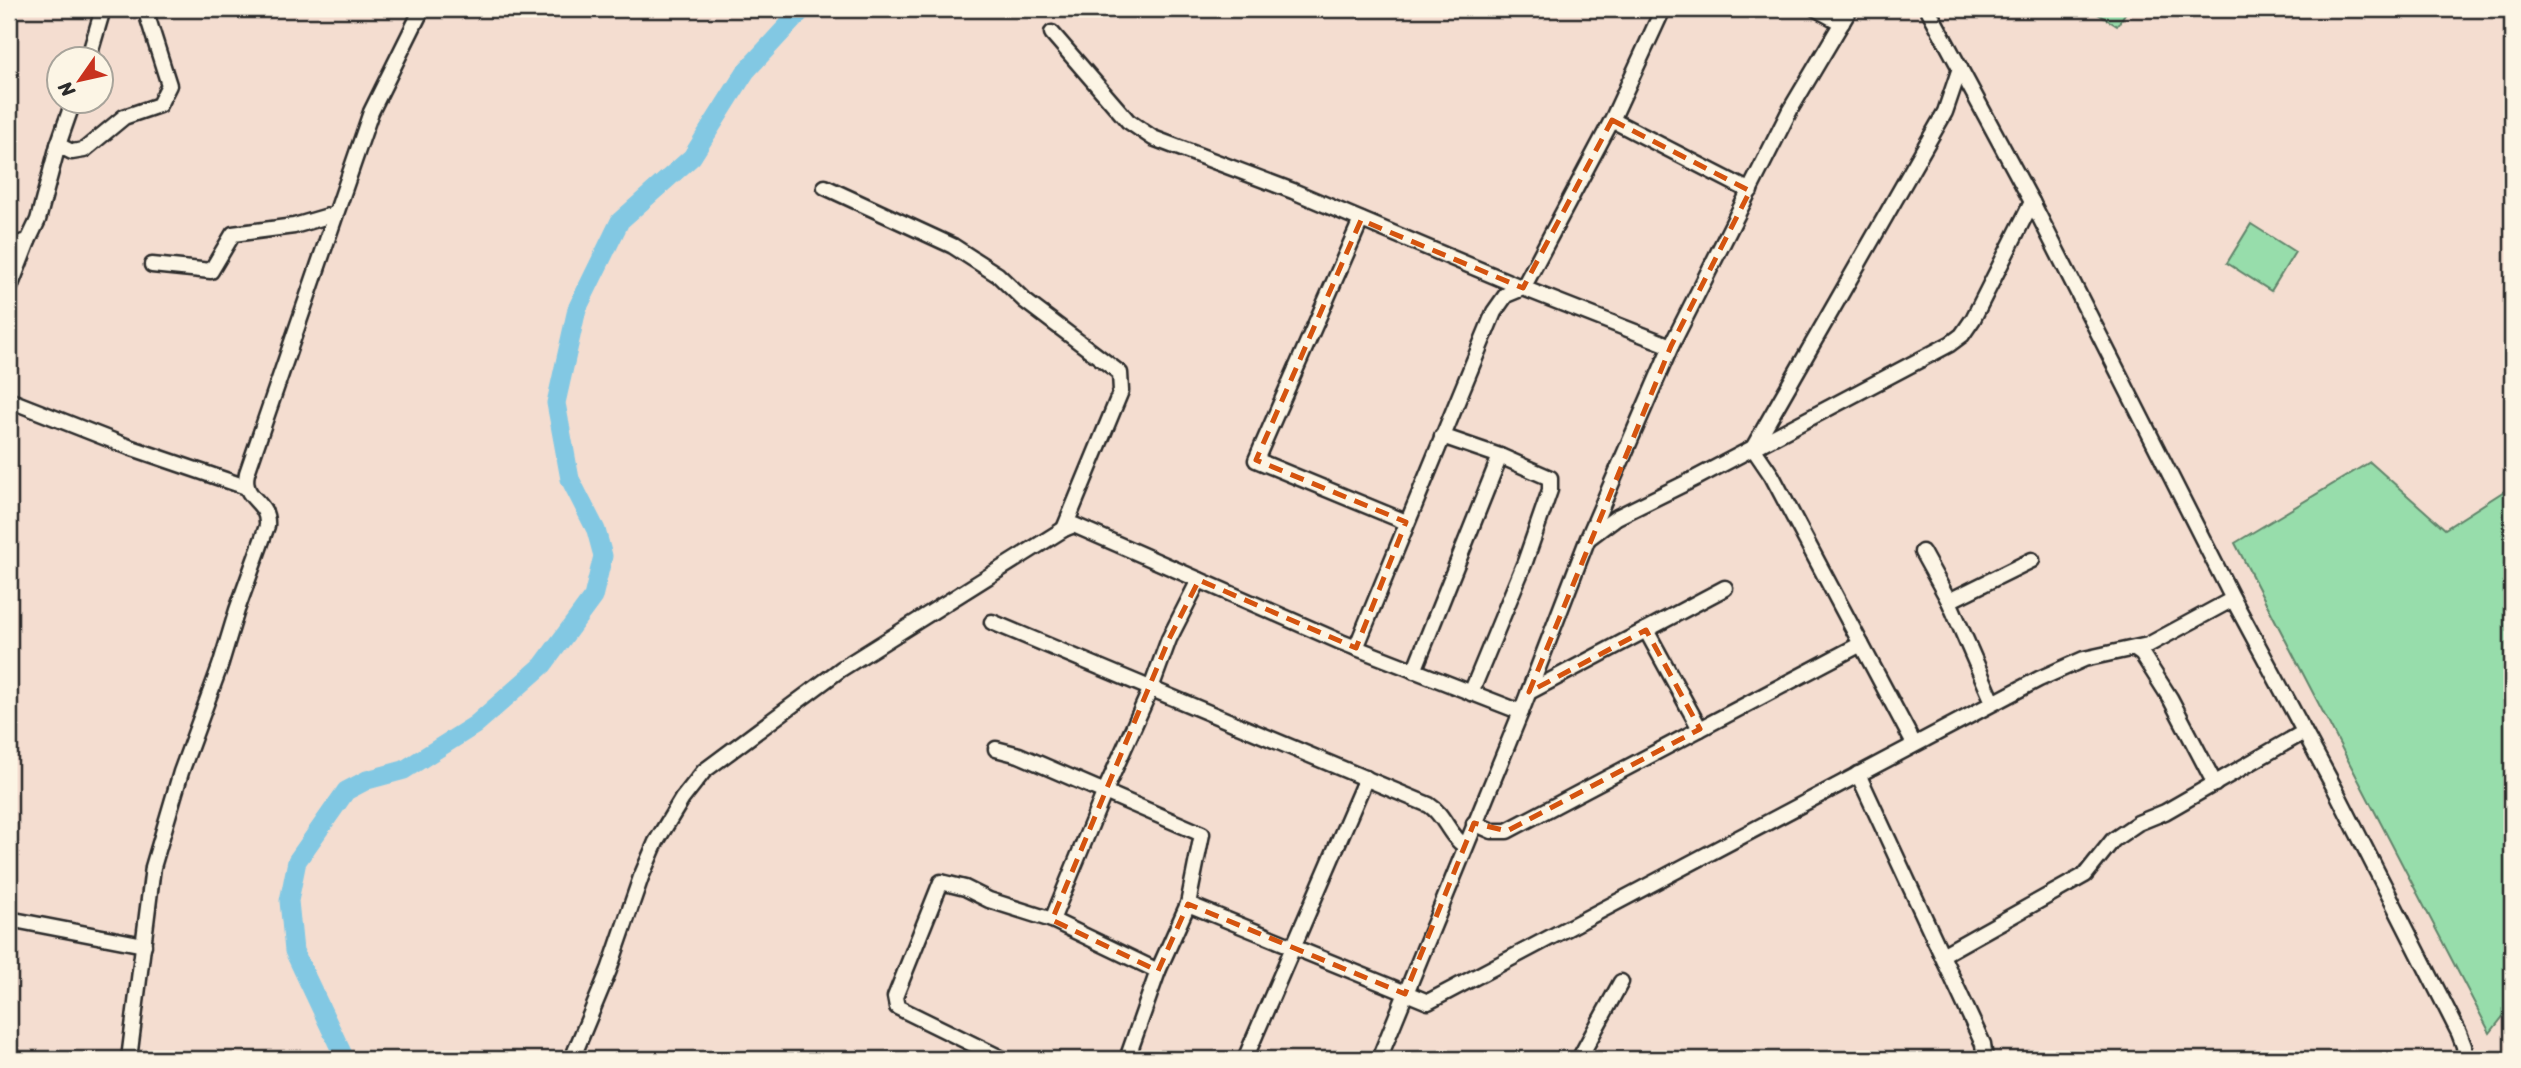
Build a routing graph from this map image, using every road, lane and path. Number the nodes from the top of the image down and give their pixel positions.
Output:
1 (103, 9) edge
2 (145, 9) edge
3 (422, 9) edge
4 (1663, 9) edge
5 (1816, 9) edge
6 (1850, 9) edge
7 (1928, 9) edge
8 (1842, 23) junction
9 (1052, 33) dead end
10 (92, 46) edge
11 (1960, 68) junction
12 (68, 116) edge
13 (1612, 120) junction
14 (58, 145) junction
15 (825, 187) dead end
16 (1750, 191) junction
17 (2032, 202) junction
18 (335, 214) junction
19 (1361, 220) junction
20 (27, 241) junction
21 (9, 243) edge
22 (152, 265) dead end
23 (1523, 288) junction
24 (9, 290) edge
25 (1671, 346) junction
26 (9, 400) edge
27 (1442, 436) junction
28 (1753, 448) junction
29 (1500, 456) junction
30 (246, 487) junction
31 (1406, 522) junction
32 (1064, 529) junction
33 (1588, 538) junction
34 (1922, 552) dead end
35 (2032, 559) dead end
36 (1199, 580) junction
37 (1725, 588) dead end
38 (2233, 599) junction
39 (1949, 601) junction
40 (992, 622) dead end
41 (1646, 630) junction
42 (1861, 644) junction
43 (1356, 648) junction
44 (2135, 649) junction
45 (1414, 671) junction
46 (1151, 688) junction
47 (1529, 692) junction
48 (1472, 693) junction
49 (1993, 702) junction
50 (1521, 712) junction
51 (1700, 729) junction
52 (2304, 732) junction
53 (1914, 744) junction
54 (996, 749) dead end
55 (1858, 774) junction
56 (1366, 778) junction
57 (2214, 784) junction
58 (1105, 791) junction
59 (1474, 823) junction
60 (1465, 846) junction
61 (1188, 904) junction
62 (9, 919) edge
63 (1052, 920) junction
64 (144, 945) junction
65 (1293, 948) junction
66 (1942, 955) junction
67 (1158, 971) junction
68 (1621, 982) dead end
69 (1405, 995) junction
70 (129, 1059) edge
71 (572, 1059) edge
72 (1003, 1059) edge
73 (1127, 1059) edge
74 (1245, 1059) edge
75 (1379, 1059) edge
76 (1579, 1059) edge
77 (1984, 1059) edge
78 (2465, 1059) edge

1 - 10 street
2 - 14 street
3 - 18 street
4 - 13 street
5 - 8 street
6 - 8 street
7 - 11 street
8 - 16 street
9 - 19 street
11 - 17 street
11 - 28 street
12 - 14 street
13 - 16 street
13 - 23 street
14 - 20 street
15 - 32 street
16 - 25 street
17 - 28 street
17 - 38 street
18 - 22 street
18 - 30 street
19 - 23 street
19 - 31 street
20 - 21 street
20 - 24 street
23 - 25 street
23 - 27 street
25 - 33 street
26 - 30 street
27 - 29 street
27 - 31 street
28 - 33 street
28 - 42 street
29 - 45 street
29 - 48 street
30 - 64 street
31 - 43 street
32 - 36 street
32 - 71 street
33 - 47 street
34 - 39 street
35 - 39 street
36 - 43 street
36 - 46 street
37 - 41 street
38 - 44 street
38 - 52 street
39 - 49 street
40 - 46 street
41 - 47 street
41 - 51 street
42 - 51 street
42 - 53 street
43 - 45 street
44 - 49 street
44 - 57 street
45 - 48 street
46 - 56 street
46 - 58 street
47 - 50 street
48 - 50 street
49 - 53 street
50 - 59 street
51 - 59 street
52 - 57 street
52 - 78 street
53 - 55 street
54 - 58 street
55 - 66 street
55 - 69 street
56 - 60 street
56 - 65 street
57 - 66 street
58 - 61 street
58 - 63 street
59 - 60 street
60 - 69 street
61 - 65 street
61 - 67 street
62 - 64 street
63 - 67 street
63 - 72 street
64 - 70 street
65 - 69 street
65 - 74 street
66 - 77 street
67 - 73 street
68 - 76 street
69 - 75 street

